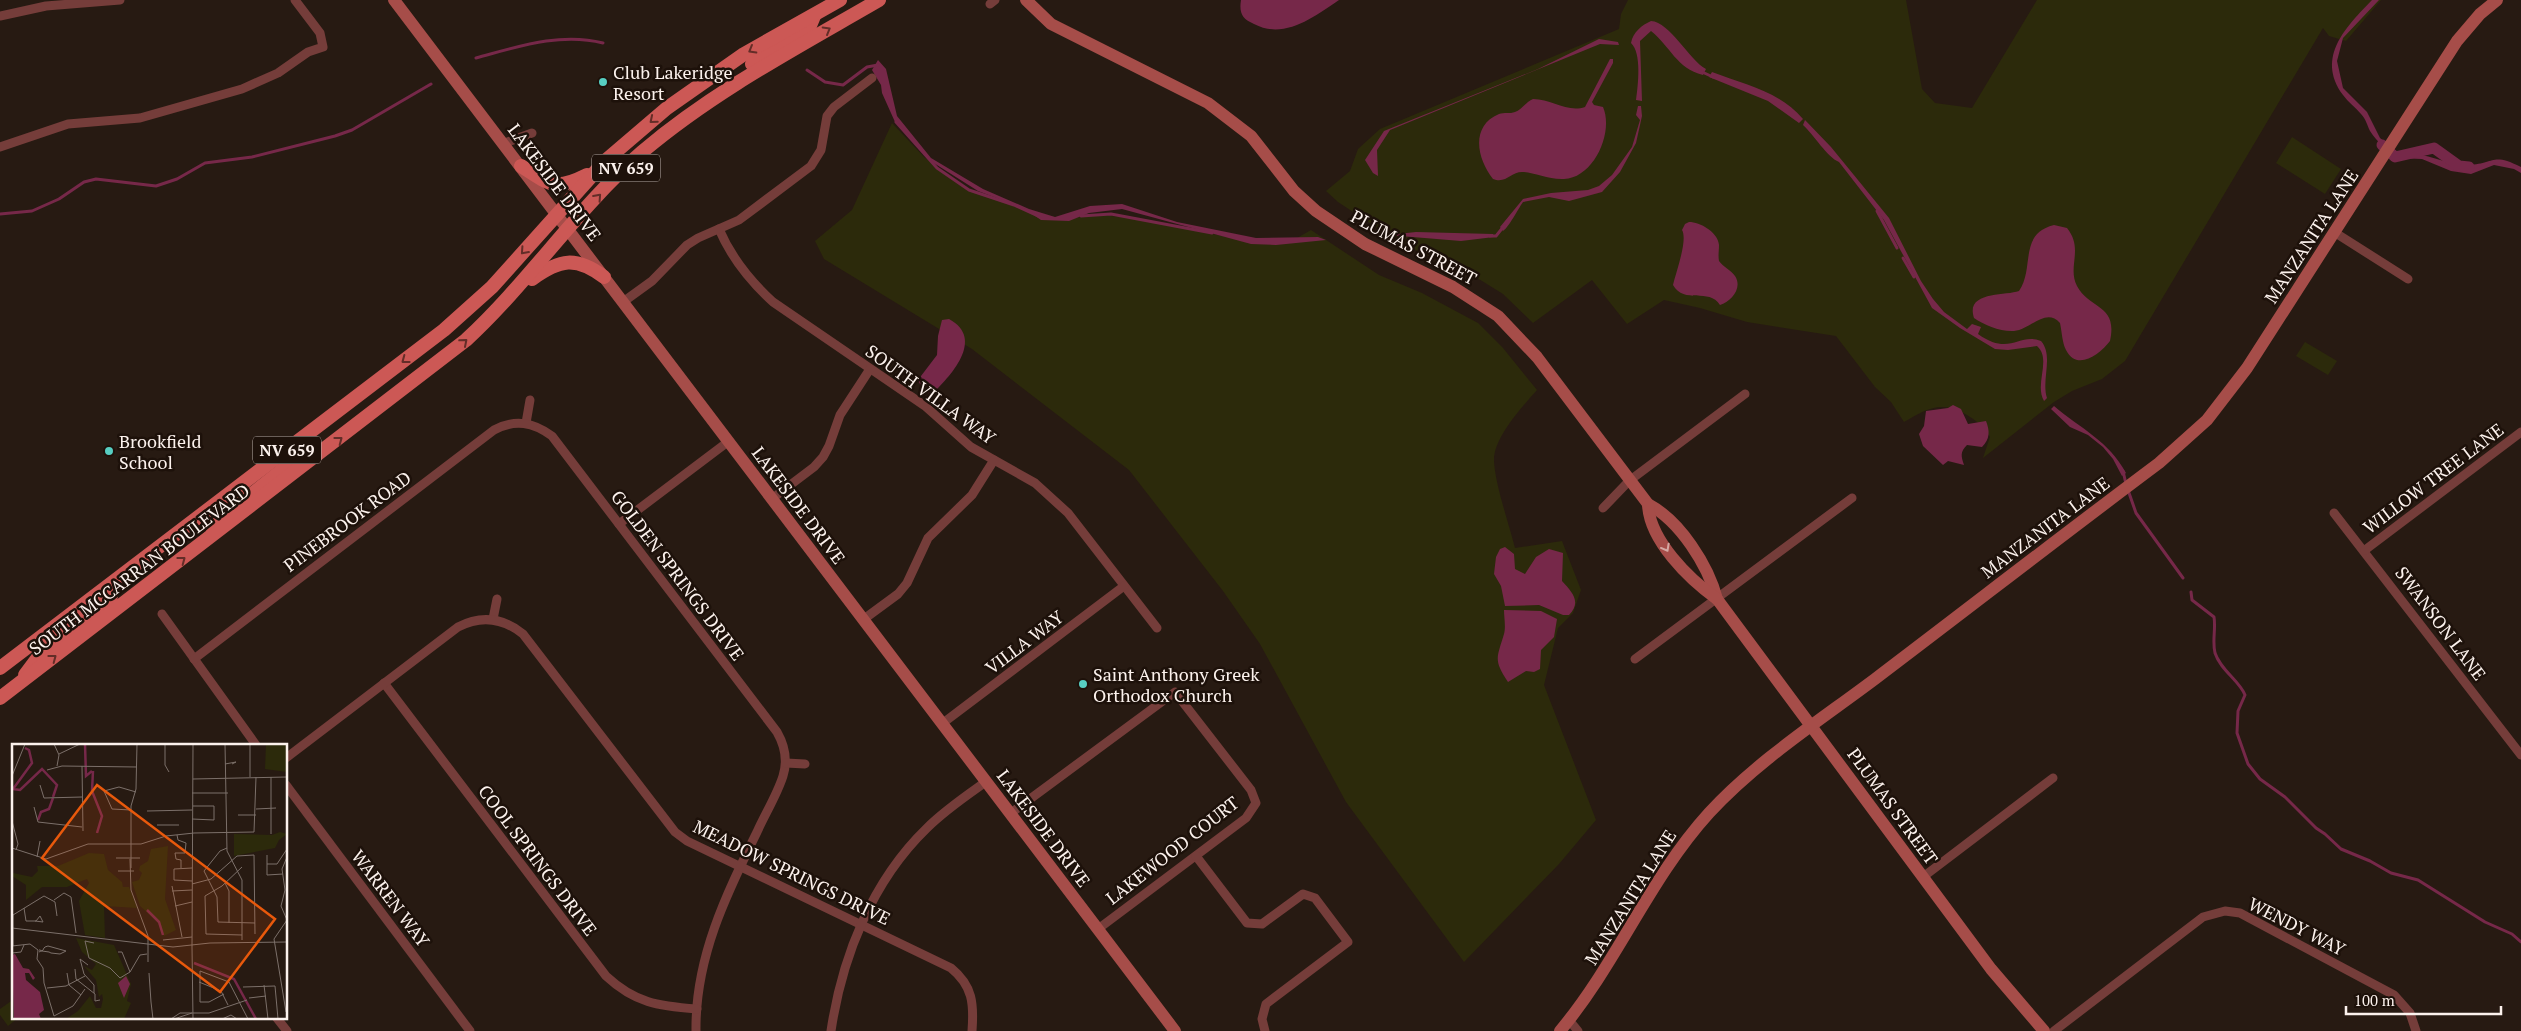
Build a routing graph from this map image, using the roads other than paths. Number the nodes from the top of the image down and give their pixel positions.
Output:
1 (120, 0) edge
2 (295, 0) edge
3 (394, 0) edge
4 (840, 0) edge
5 (878, 0) edge
6 (1026, 0) edge
7 (2497, 0) edge
8 (110, 1) edge
9 (814, 14) junction
10 (0, 16) edge
11 (872, 78) dead end
12 (728, 87) junction
13 (532, 133) dead end
14 (505, 144) junction
15 (0, 147) edge
16 (521, 166) junction
17 (594, 172) junction
18 (556, 214) junction
19 (719, 229) junction
20 (568, 230) junction
21 (2334, 232) junction
22 (604, 277) junction
23 (2408, 279) dead end
24 (517, 289) junction
25 (623, 302) junction
26 (870, 368) junction
27 (1745, 394) dead end
28 (530, 400) dead end
29 (526, 423) junction
30 (2521, 432) edge
31 (729, 441) junction
32 (288, 449) junction
33 (994, 460) junction
34 (1629, 480) junction
35 (773, 498) junction
36 (1852, 498) dead end
37 (1648, 504) junction
38 (1603, 508) dead end
39 (2334, 513) dead end
40 (619, 524) junction
41 (204, 544) junction
42 (2365, 550) junction
43 (114, 582) junction
44 (1124, 586) junction
45 (497, 599) dead end
46 (1716, 599) junction
47 (162, 614) dead end
48 (493, 619) junction
49 (864, 619) junction
50 (1156, 628) dead end
51 (194, 659) junction
52 (1635, 659) dead end
53 (0, 668) edge
54 (384, 683) junction
55 (19, 684) junction
56 (0, 698) edge
57 (943, 724) junction
58 (1812, 727) junction
59 (255, 744) edge
60 (2521, 755) edge
61 (288, 756) edge
62 (786, 764) junction
63 (805, 764) dead end
64 (2053, 778) dead end
65 (986, 781) junction
66 (288, 788) edge
67 (1010, 813) junction
68 (1196, 856) junction
69 (740, 867) junction
70 (1923, 877) junction
71 (862, 925) junction
72 (1098, 929) junction
73 (697, 1009) junction
74 (277, 1018) edge
75 (1569, 1020) junction
76 (287, 1031) edge
77 (470, 1031) edge
78 (696, 1031) edge
79 (831, 1031) edge
80 (972, 1031) edge
81 (1175, 1031) edge
82 (1265, 1031) edge
83 (1560, 1031) edge
84 (1578, 1031) edge
85 (2044, 1031) edge
86 (2054, 1031) edge
87 (2416, 1031) edge

1 - 8 street
2 - 15 street
3 - 14 street, LAKESIDE DRIVE
4 - 9 main road, SOUTH MCCARRAN BOULEVARD / NV 659
12 -> 5 main road, SOUTH MCCARRAN BOULEVARD / NV 659
6 - 34 street, PLUMAS STREET
7 - 21 street, MANZANITA LANE
8 - 10 street
9 - 12 main road
9 -> 17 main road, SOUTH MCCARRAN BOULEVARD / NV 659
11 - 19 street
20 -> 12 main road, SOUTH MCCARRAN BOULEVARD / NV 659
13 - 14 street
14 - 16 street, LAKESIDE DRIVE
16 - 17 main road
16 - 18 street, LAKESIDE DRIVE
17 - 18 main road, SOUTH MCCARRAN BOULEVARD / NV 659
18 - 20 street, LAKESIDE DRIVE
18 -> 32 main road, SOUTH MCCARRAN BOULEVARD / NV 659
19 - 25 street
19 - 26 street, SOUTH VILLA WAY
20 - 22 street, LAKESIDE DRIVE
20 - 24 main road, SOUTH MCCARRAN BOULEVARD / NV 659
21 - 23 street
21 - 58 street, MANZANITA LANE
22 - 24 main road
22 - 25 street, LAKESIDE DRIVE
41 -> 24 main road, SOUTH MCCARRAN BOULEVARD / NV 659
25 - 31 street, LAKESIDE DRIVE
26 - 33 street, SOUTH VILLA WAY
26 - 35 street
27 - 34 street
28 - 29 street
29 - 40 street, GOLDEN SPRINGS DRIVE
29 - 51 street, PINEBROOK ROAD
30 - 42 street, WILLOW TREE LANE
31 - 35 street, LAKESIDE DRIVE
31 - 40 street
32 - 41 main road
32 - 43 main road, SOUTH MCCARRAN BOULEVARD / NV 659
33 - 44 street, SOUTH VILLA WAY
33 - 49 street
34 - 37 street, PLUMAS STREET
34 - 38 street
35 - 49 street, LAKESIDE DRIVE
36 - 46 street
37 - 46 street, PLUMAS STREET
37 -> 46 street, PLUMAS STREET
39 - 42 street, SWANSON LANE
40 - 62 street, GOLDEN SPRINGS DRIVE
55 -> 41 main road, SOUTH MCCARRAN BOULEVARD / NV 659
42 - 60 street, SWANSON LANE
43 - 53 main road, SOUTH MCCARRAN BOULEVARD / NV 659
43 - 55 main road
44 - 50 street, SOUTH VILLA WAY
44 - 57 street, VILLA WAY
45 - 48 street
46 - 52 street
46 - 58 street, PLUMAS STREET
47 - 51 street
48 - 54 street
48 - 69 street, MEADOW SPRINGS DRIVE
49 - 57 street, LAKESIDE DRIVE
51 - 59 street
54 - 61 street
54 - 73 street, COOL SPRINGS DRIVE
55 - 56 main road, SOUTH MCCARRAN BOULEVARD / NV 659
57 - 65 street, LAKESIDE DRIVE
58 - 70 street, PLUMAS STREET
58 - 75 street, MANZANITA LANE
62 - 63 street
62 - 69 street
64 - 70 street
65 - 67 street, LAKESIDE DRIVE
65 - 71 street
66 - 77 street, WARREN WAY
67 - 68 street, LAKEWOOD COURT
67 - 72 street, LAKESIDE DRIVE
68 - 72 street, LAKEWOOD COURT
68 - 82 street
69 - 71 street, MEADOW SPRINGS DRIVE
69 - 73 street
70 - 85 street, PLUMAS STREET
71 - 79 street
71 - 80 street, MEADOW SPRINGS DRIVE
72 - 81 street, LAKESIDE DRIVE
73 - 78 street
74 - 76 street
75 - 83 street, MANZANITA LANE
75 - 84 street
86 - 87 street, WENDY WAY

